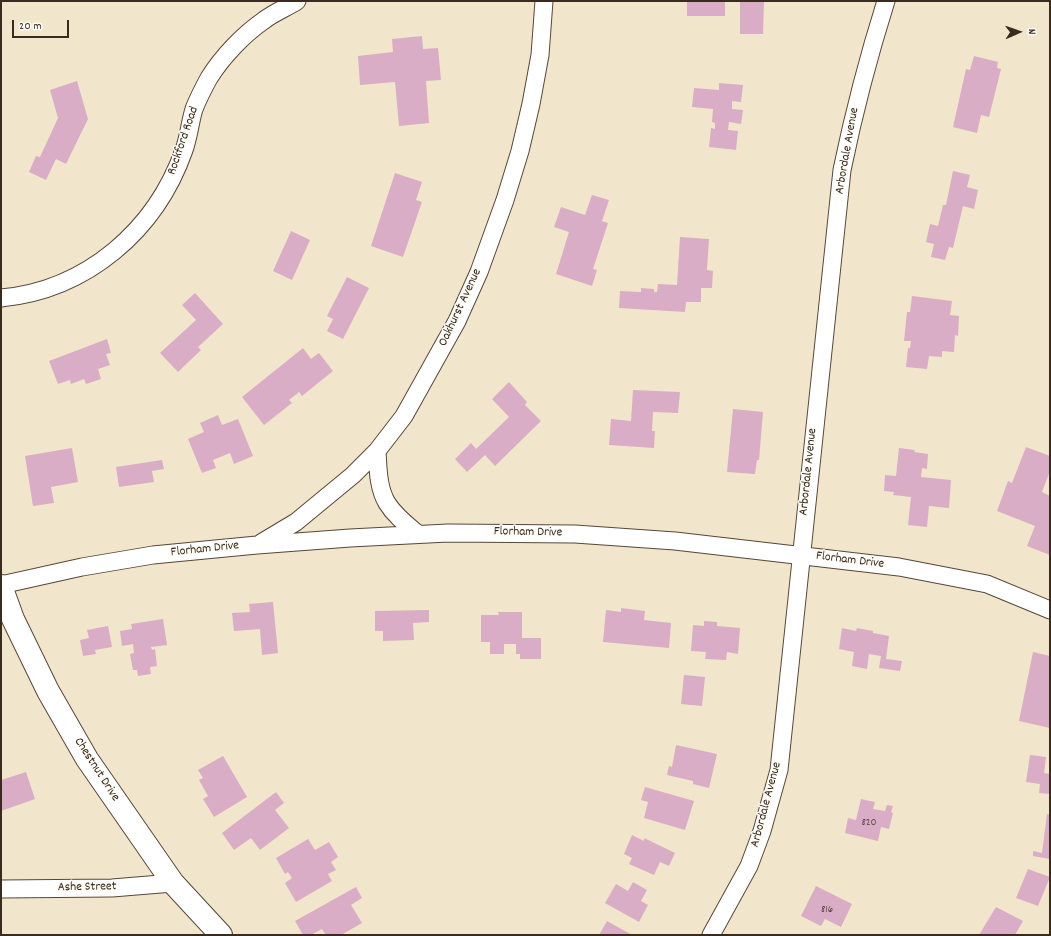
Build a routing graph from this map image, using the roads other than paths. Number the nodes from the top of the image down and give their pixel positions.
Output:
1 (297, 1) edge
2 (544, 1) edge
3 (886, 1) edge
4 (1, 298) edge
5 (377, 451) junction
6 (418, 534) junction
7 (257, 545) junction
8 (801, 555) junction
9 (1, 585) edge
10 (1050, 610) edge
11 (173, 883) junction
12 (1, 889) edge
13 (221, 935) edge
14 (711, 935) edge

1 - 4 street, Rockford Road
2 - 5 street, Oakhurst Avenue
3 - 8 street, Arbordale Avenue
5 - 6 street
5 - 7 street, Oakhurst Avenue
6 - 7 street, Florham Drive
6 - 8 street, Florham Drive
7 - 9 street, Florham Drive
8 - 10 street, Florham Drive
8 - 14 street, Arbordale Avenue
9 - 11 street, Chestnut Drive
11 - 12 street, Ashe Street
11 - 13 street, Chestnut Drive

